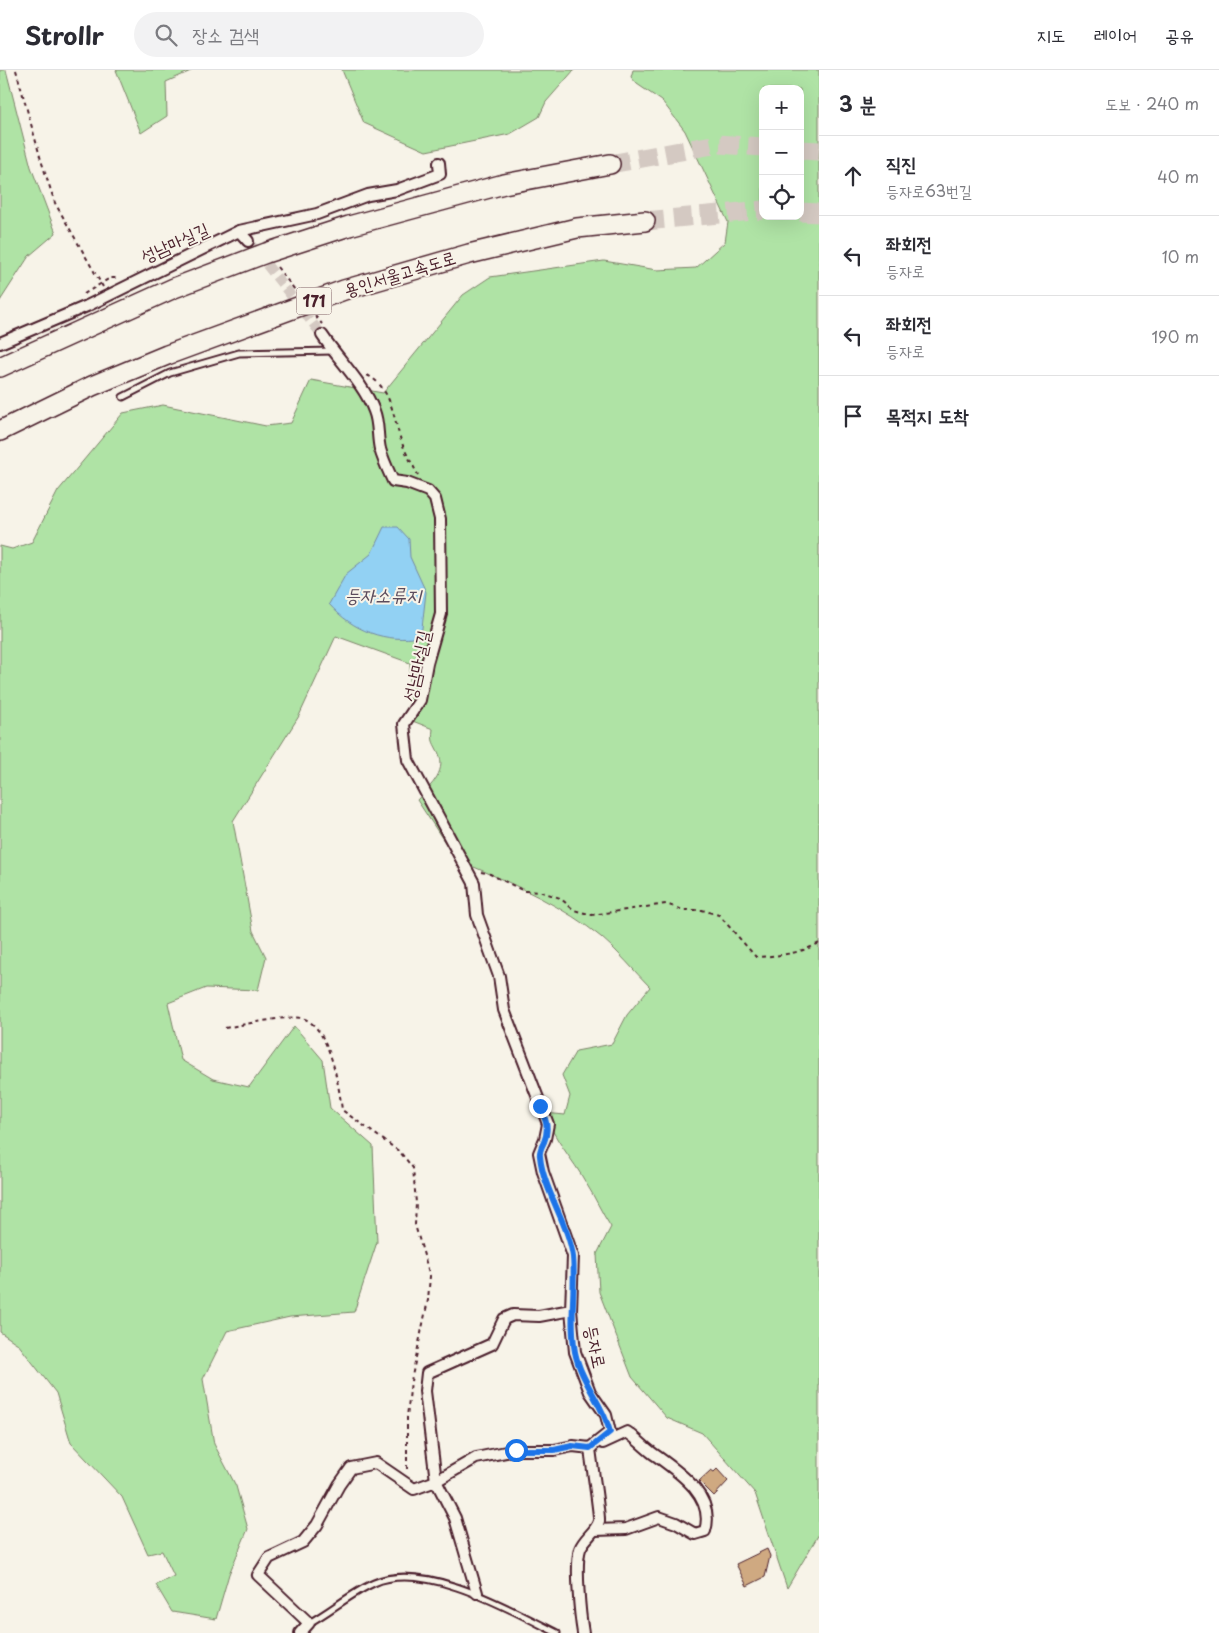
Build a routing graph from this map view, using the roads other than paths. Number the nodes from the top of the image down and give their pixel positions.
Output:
1 (439, 163) dead end
2 (610, 164) tunnel mouth
3 (645, 221) tunnel mouth
4 (239, 231) junction
5 (248, 241) tunnel mouth
6 (324, 332) tunnel mouth
7 (0, 343) edge
8 (333, 352) junction
9 (0, 367) edge
10 (123, 397) dead end
11 (0, 431) edge
12 (571, 1310) junction
13 (590, 1448) junction
14 (436, 1481) junction
15 (594, 1530) junction
16 (477, 1593) junction
17 (309, 1623) junction
18 (300, 1633) edge
19 (557, 1633) edge
20 (583, 1633) edge

1 - 4 street
2 - 9 highway
3 - 11 highway, 용인서울고속도로 / 171
4 - 5 street
4 - 7 street
6 - 8 street
8 - 10 lane
8 - 12 street, 등자로
12 - 13 street, 등자로
12 - 14 street
13 - 14 street
13 - 15 street
13 - 15 street
14 - 16 street
14 - 17 street
15 - 20 street
16 - 17 lane
16 - 19 lane
17 - 18 street

